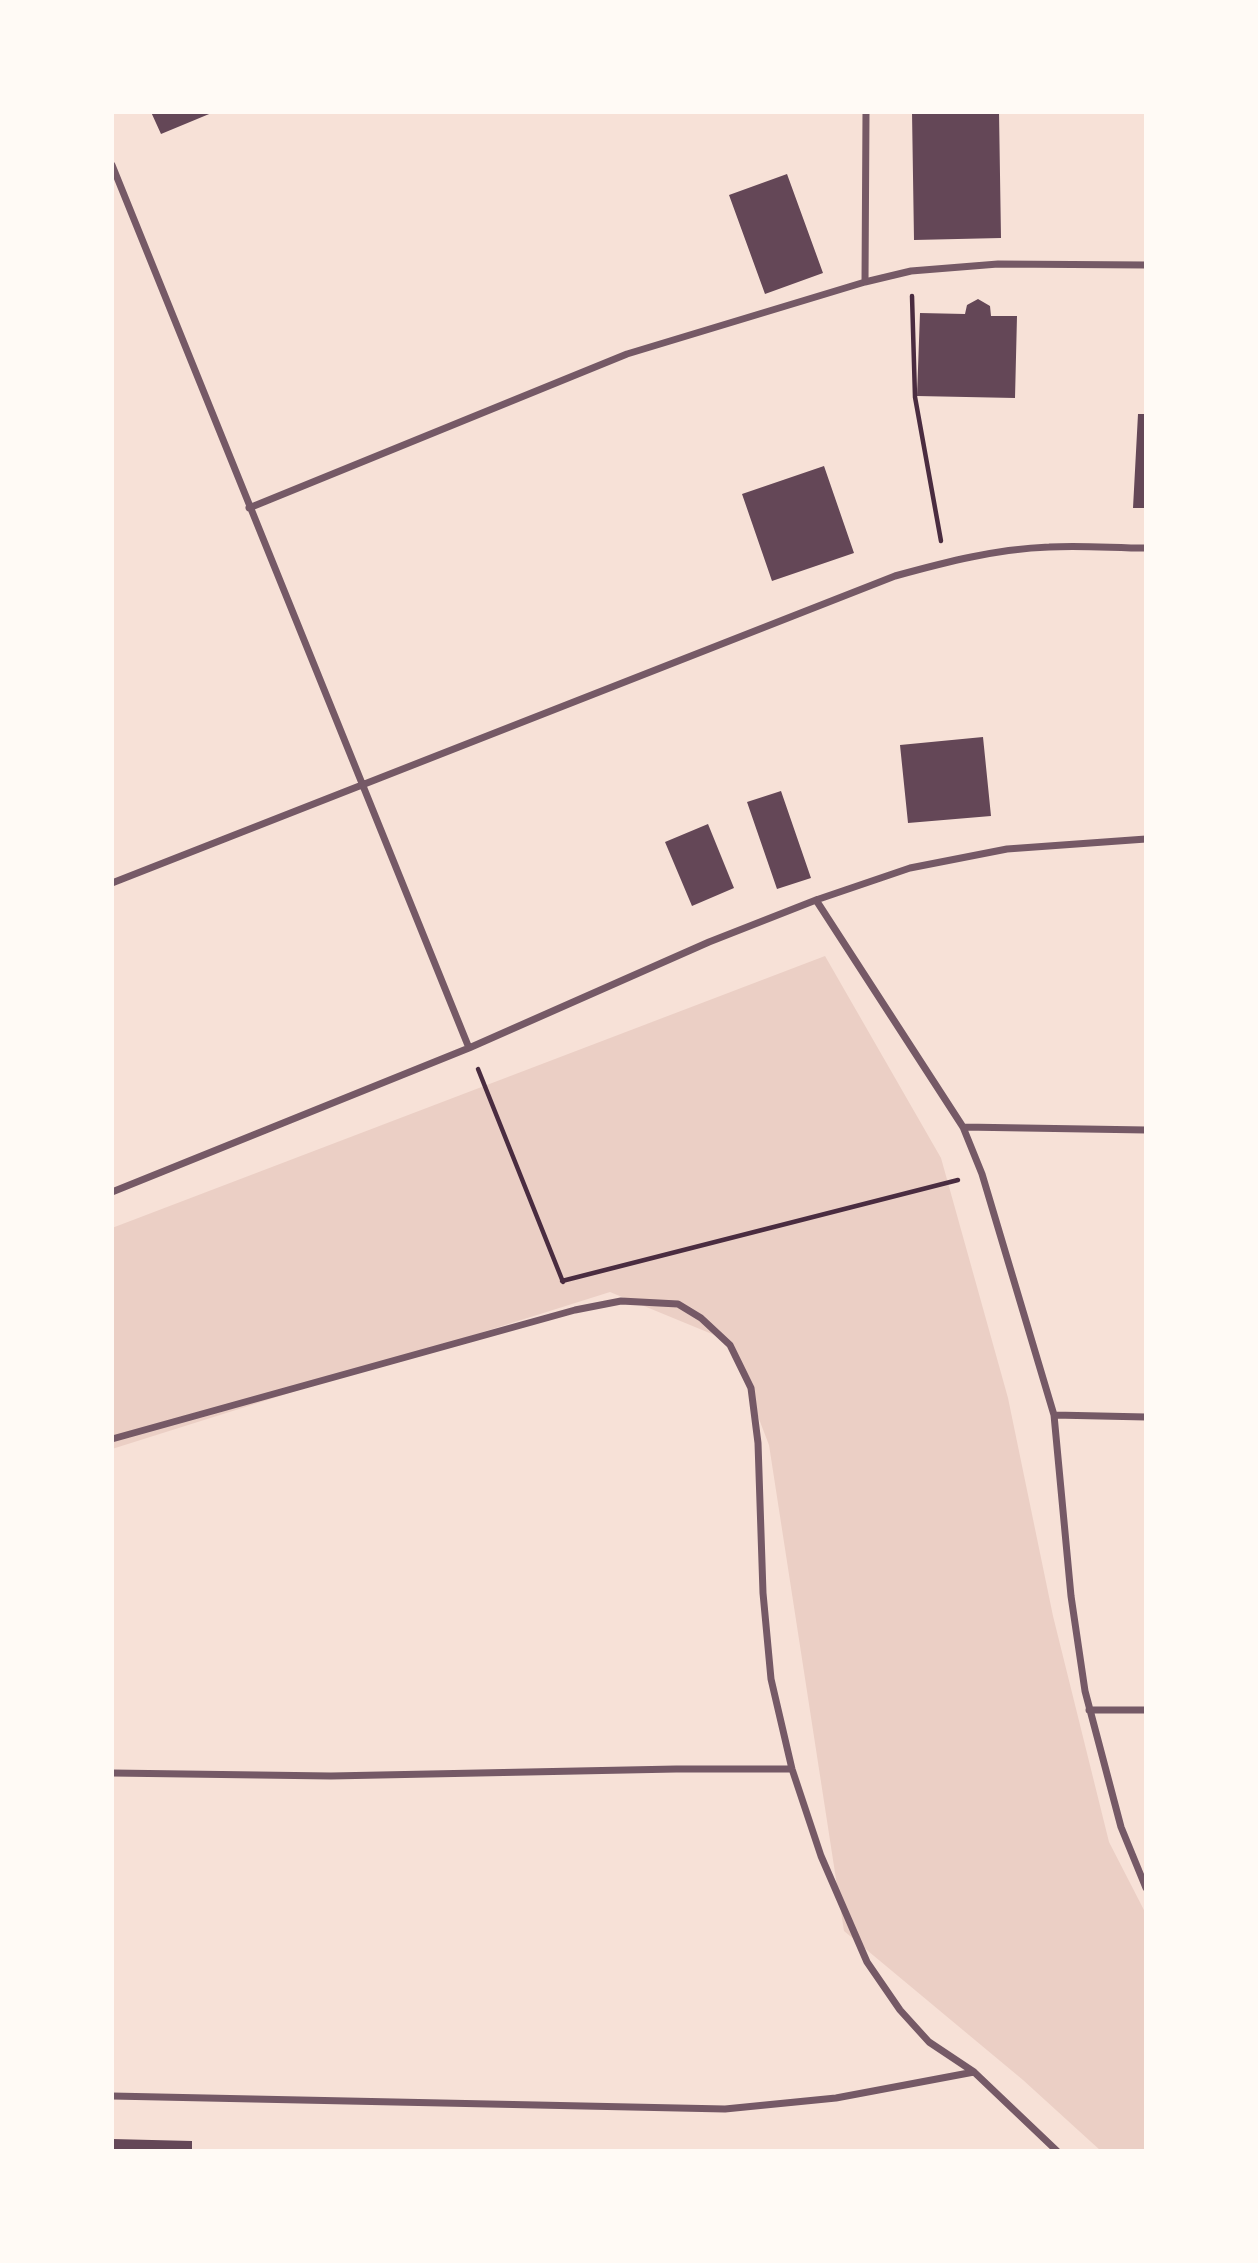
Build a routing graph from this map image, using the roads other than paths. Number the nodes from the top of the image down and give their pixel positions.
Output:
1 (866, 112) edge
2 (112, 165) edge
3 (1146, 265) edge
4 (865, 282) junction
5 (249, 508) junction
6 (1146, 548) edge
7 (363, 783) junction
8 (1146, 839) edge
9 (112, 883) edge
10 (816, 900) junction
11 (470, 1048) junction
12 (963, 1126) junction
13 (1146, 1130) edge
14 (112, 1192) edge
15 (1054, 1415) junction
16 (1146, 1417) edge
17 (112, 1439) edge
18 (1089, 1710) junction
19 (1146, 1710) edge
20 (792, 1769) junction
21 (112, 1773) edge
22 (1146, 1888) edge
23 (974, 2071) junction
24 (112, 2096) edge
25 (1058, 2151) edge

1 - 4 street
2 - 5 street
3 - 4 street
4 - 5 street
5 - 7 street
6 - 7 street
7 - 9 street
7 - 11 street
8 - 10 street
10 - 11 street
10 - 12 street
11 - 14 street
12 - 13 street
12 - 15 street
15 - 16 street
15 - 18 street
17 - 20 street
18 - 19 street
18 - 22 street
20 - 21 street
20 - 23 street
23 - 24 street
23 - 25 street

